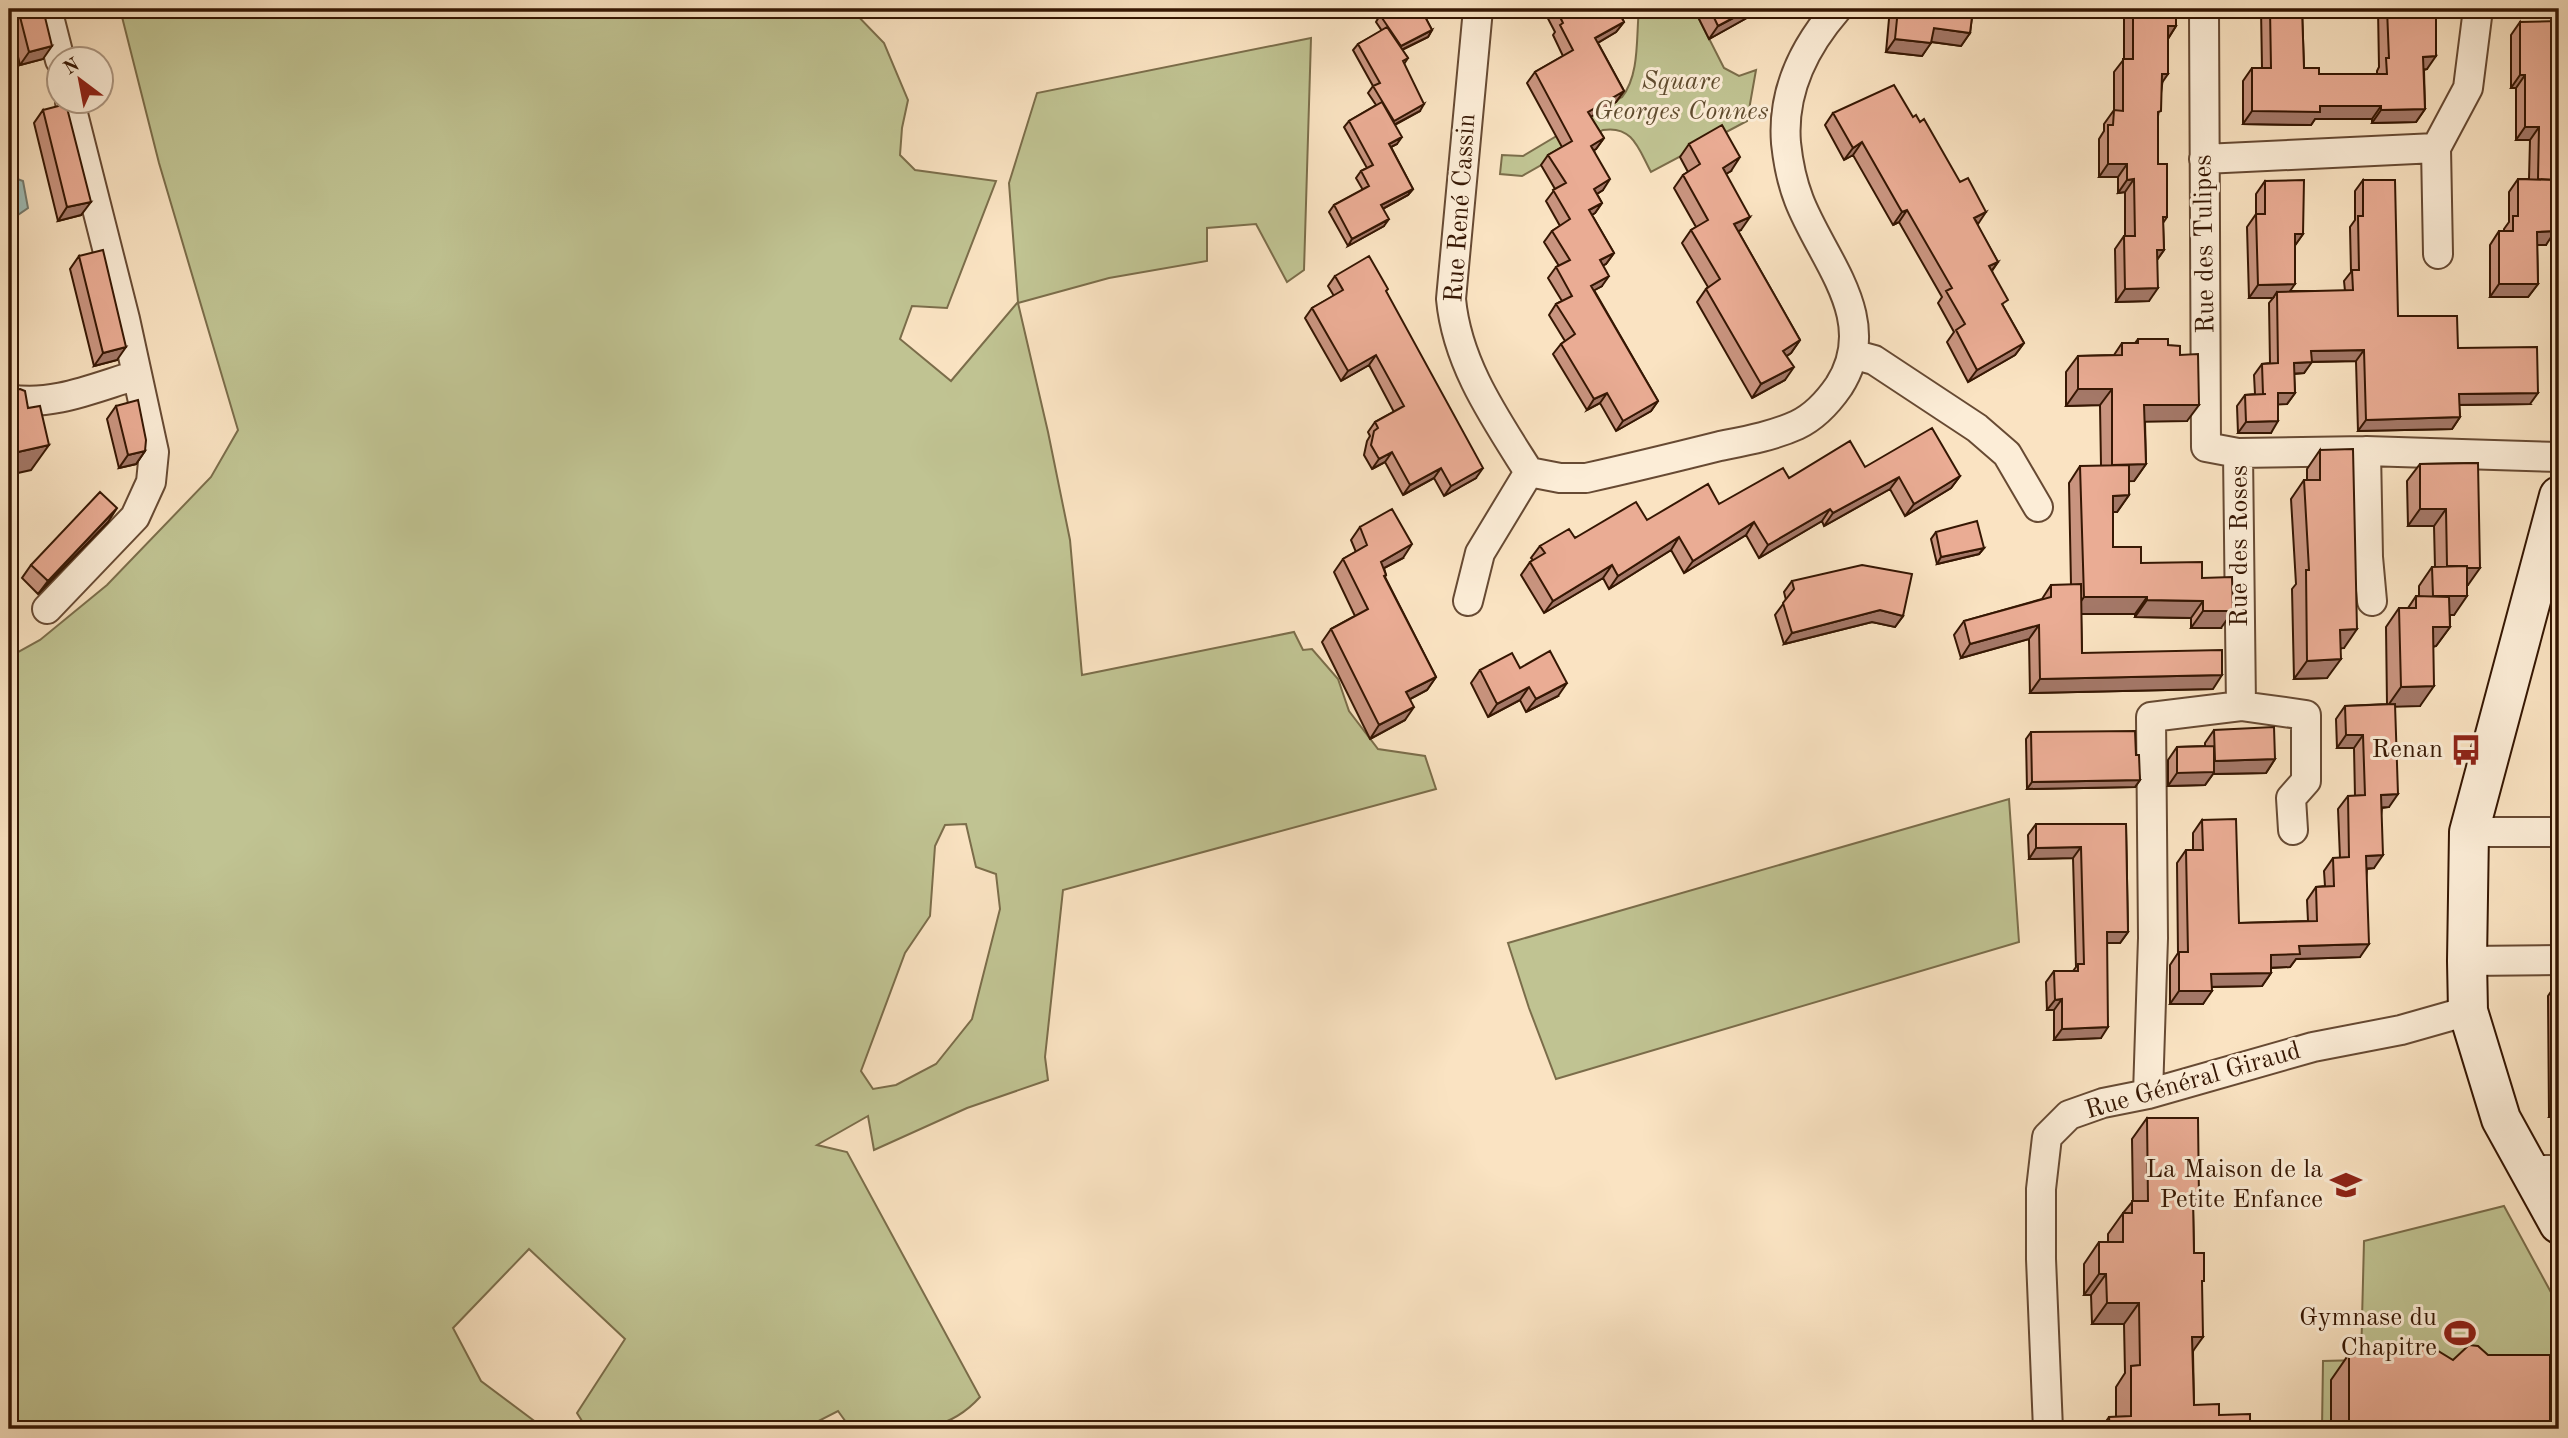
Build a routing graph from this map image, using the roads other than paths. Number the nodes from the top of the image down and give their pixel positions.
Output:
1 (47, 9) edge
2 (1478, 9) edge
3 (1837, 9) edge
4 (2204, 9) edge
5 (2478, 9) edge
6 (56, 46) edge
7 (73, 116) edge
8 (2436, 148) junction
9 (2204, 159) junction
10 (2438, 254) dead end
11 (1852, 354) junction
12 (137, 374) junction
13 (9, 399) edge
14 (2366, 451) junction
15 (2238, 453) junction
16 (2559, 457) edge
17 (1529, 472) junction
18 (2559, 496) edge
19 (2038, 507) dead end
20 (1468, 601) dead end
21 (2372, 601) dead end
22 (47, 609) dead end
23 (2241, 706) junction
24 (2293, 830) dead end
25 (2469, 832) junction
26 (2559, 832) edge
27 (2559, 960) edge
28 (2467, 961) junction
29 (2468, 1011) junction
30 (2148, 1094) junction
31 (2542, 1163) edge
32 (2559, 1224) edge
33 (2048, 1429) edge

1 - 6 street
2 - 17 street, Rue René Cassin
3 - 11 street
4 - 9 street, Rue des Tulipes
5 - 8 street
7 - 12 street
8 - 9 street
8 - 10 street
9 - 15 street, Rue des Tulipes
11 - 17 street
11 - 19 street
12 - 13 street
12 - 22 street
14 - 15 street, Rue des Roses
14 - 16 street, Rue des Roses
14 - 21 street
15 - 23 street, Rue des Roses
17 - 20 street
18 - 25 main road
23 - 24 street
23 - 30 street
25 - 26 street
25 - 28 main road
27 - 28 street
28 - 29 main road
29 - 30 street, Rue Général Giraud
29 - 31 main road
30 - 33 street, Rue Général Giraud
31 - 32 main road

